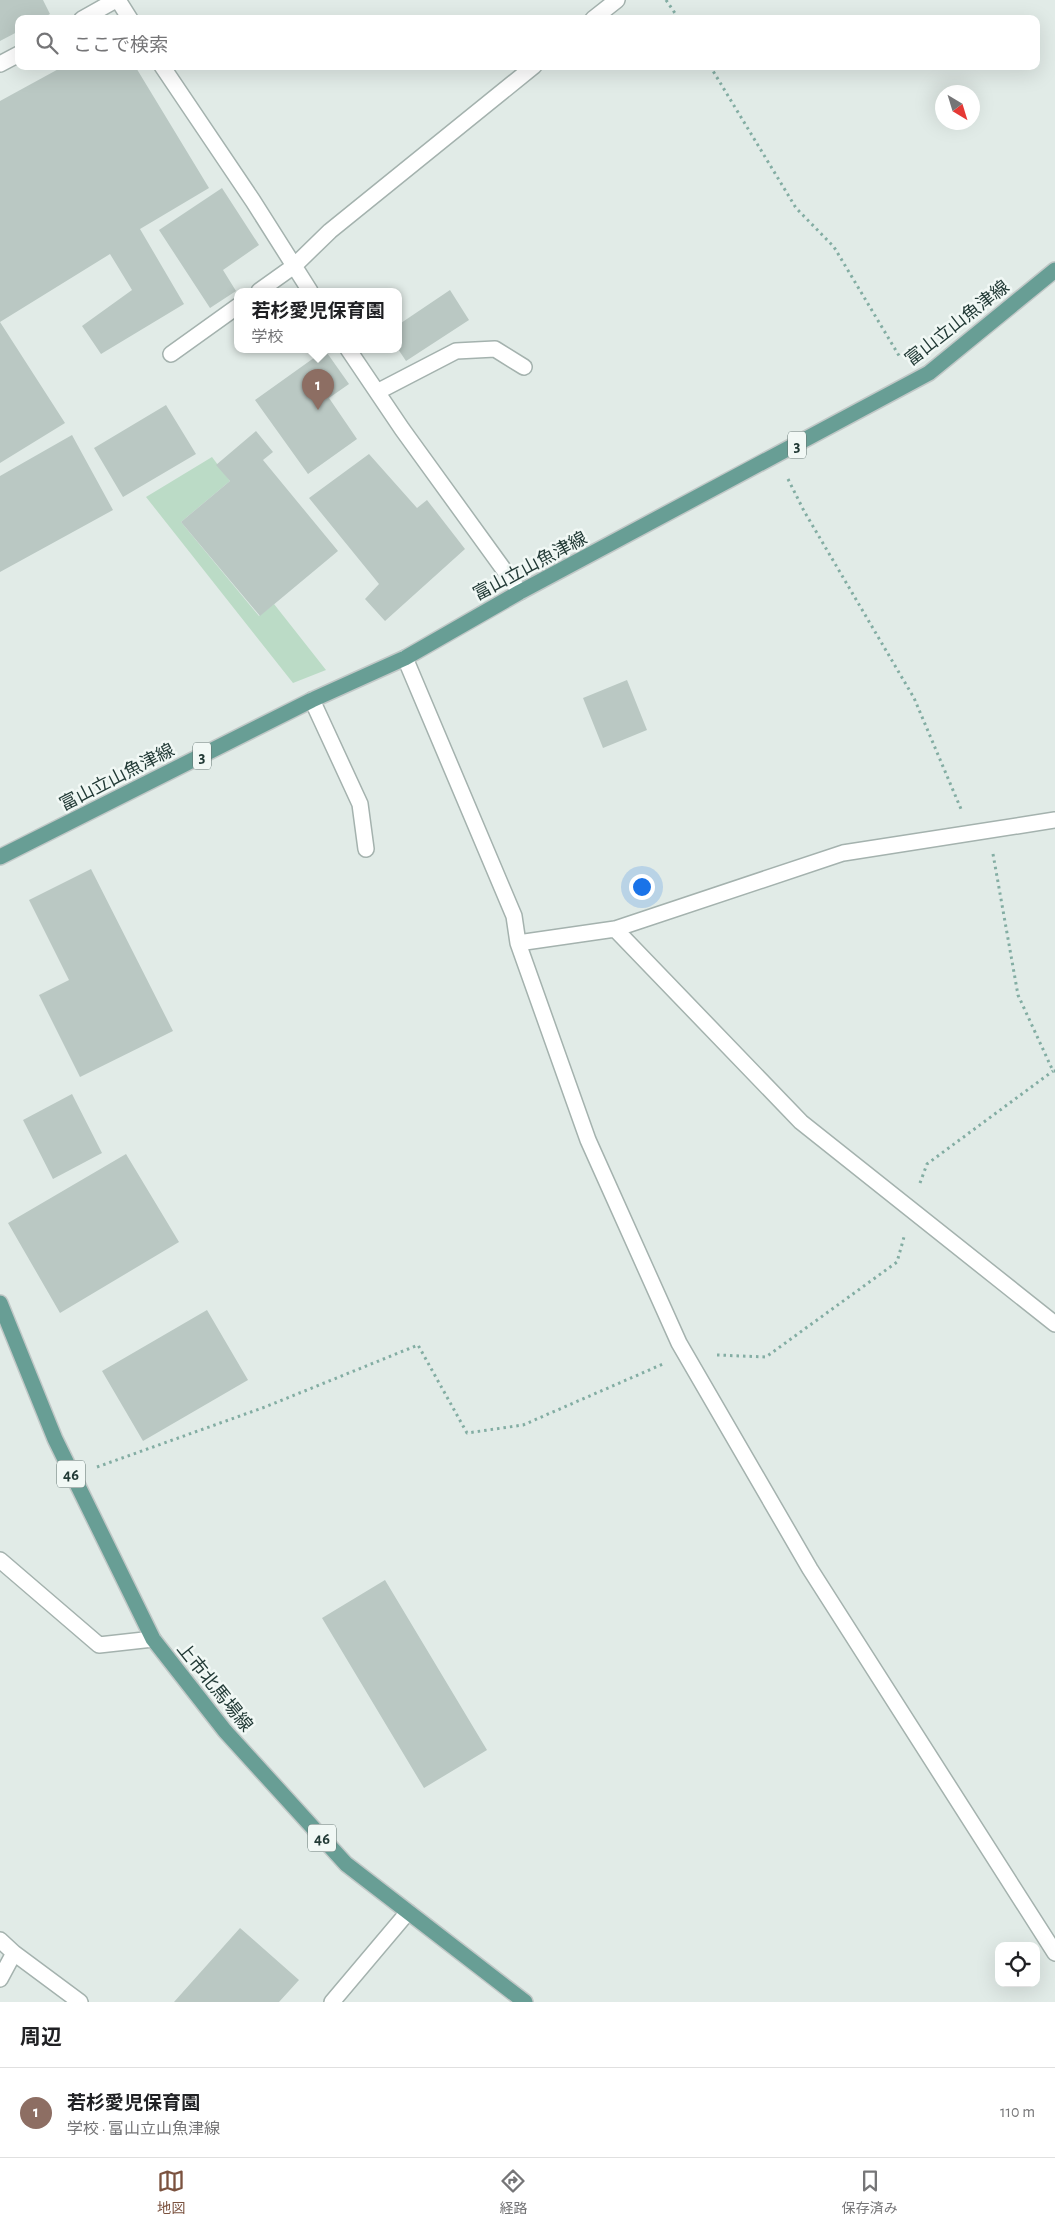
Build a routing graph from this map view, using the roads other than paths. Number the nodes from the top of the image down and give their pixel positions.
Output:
1 (117, 0) edge
2 (616, 0) edge
3 (89, 15) edge
4 (127, 15) edge
5 (598, 15) edge
6 (15, 56) edge
7 (0, 64) edge
8 (165, 70) edge
9 (529, 70) edge
10 (294, 266) junction
11 (1055, 270) edge
12 (263, 288) edge
13 (308, 288) edge
14 (234, 309) edge
15 (351, 353) edge
16 (171, 354) dead end
17 (524, 367) dead end
18 (377, 392) junction
19 (520, 592) junction
20 (405, 658) junction
21 (312, 700) junction
22 (1055, 820) edge
23 (366, 849) dead end
24 (0, 857) edge
25 (615, 929) junction
26 (518, 943) junction
27 (0, 1303) edge
28 (1055, 1324) edge
29 (0, 1560) edge
30 (153, 1640) junction
31 (408, 1912) junction
32 (0, 1940) edge
33 (14, 1953) junction
34 (1055, 1953) edge
35 (0, 1979) edge
36 (80, 2002) edge
37 (332, 2002) edge
38 (525, 2002) edge

1 - 3 street
1 - 4 street
2 - 5 street
6 - 7 street
8 - 10 street
9 - 10 street
10 - 12 street
10 - 13 street
11 - 19 main road, 富山立山魚津線 / 3
14 - 16 street
15 - 18 street
17 - 18 street
18 - 19 street
19 - 20 main road, 富山立山魚津線 / 3
20 - 21 main road, 富山立山魚津線 / 3
20 - 26 street
21 - 23 street
21 - 24 main road, 富山立山魚津線 / 3
22 - 25 street
25 - 26 street
25 - 28 street
26 - 34 street
27 - 30 main road, 上市北馬場線 / 46
29 - 30 street
30 - 31 main road, 上市北馬場線 / 46
31 - 37 street
31 - 38 main road, 上市北馬場線 / 46
32 - 33 street
33 - 35 street
33 - 36 street

